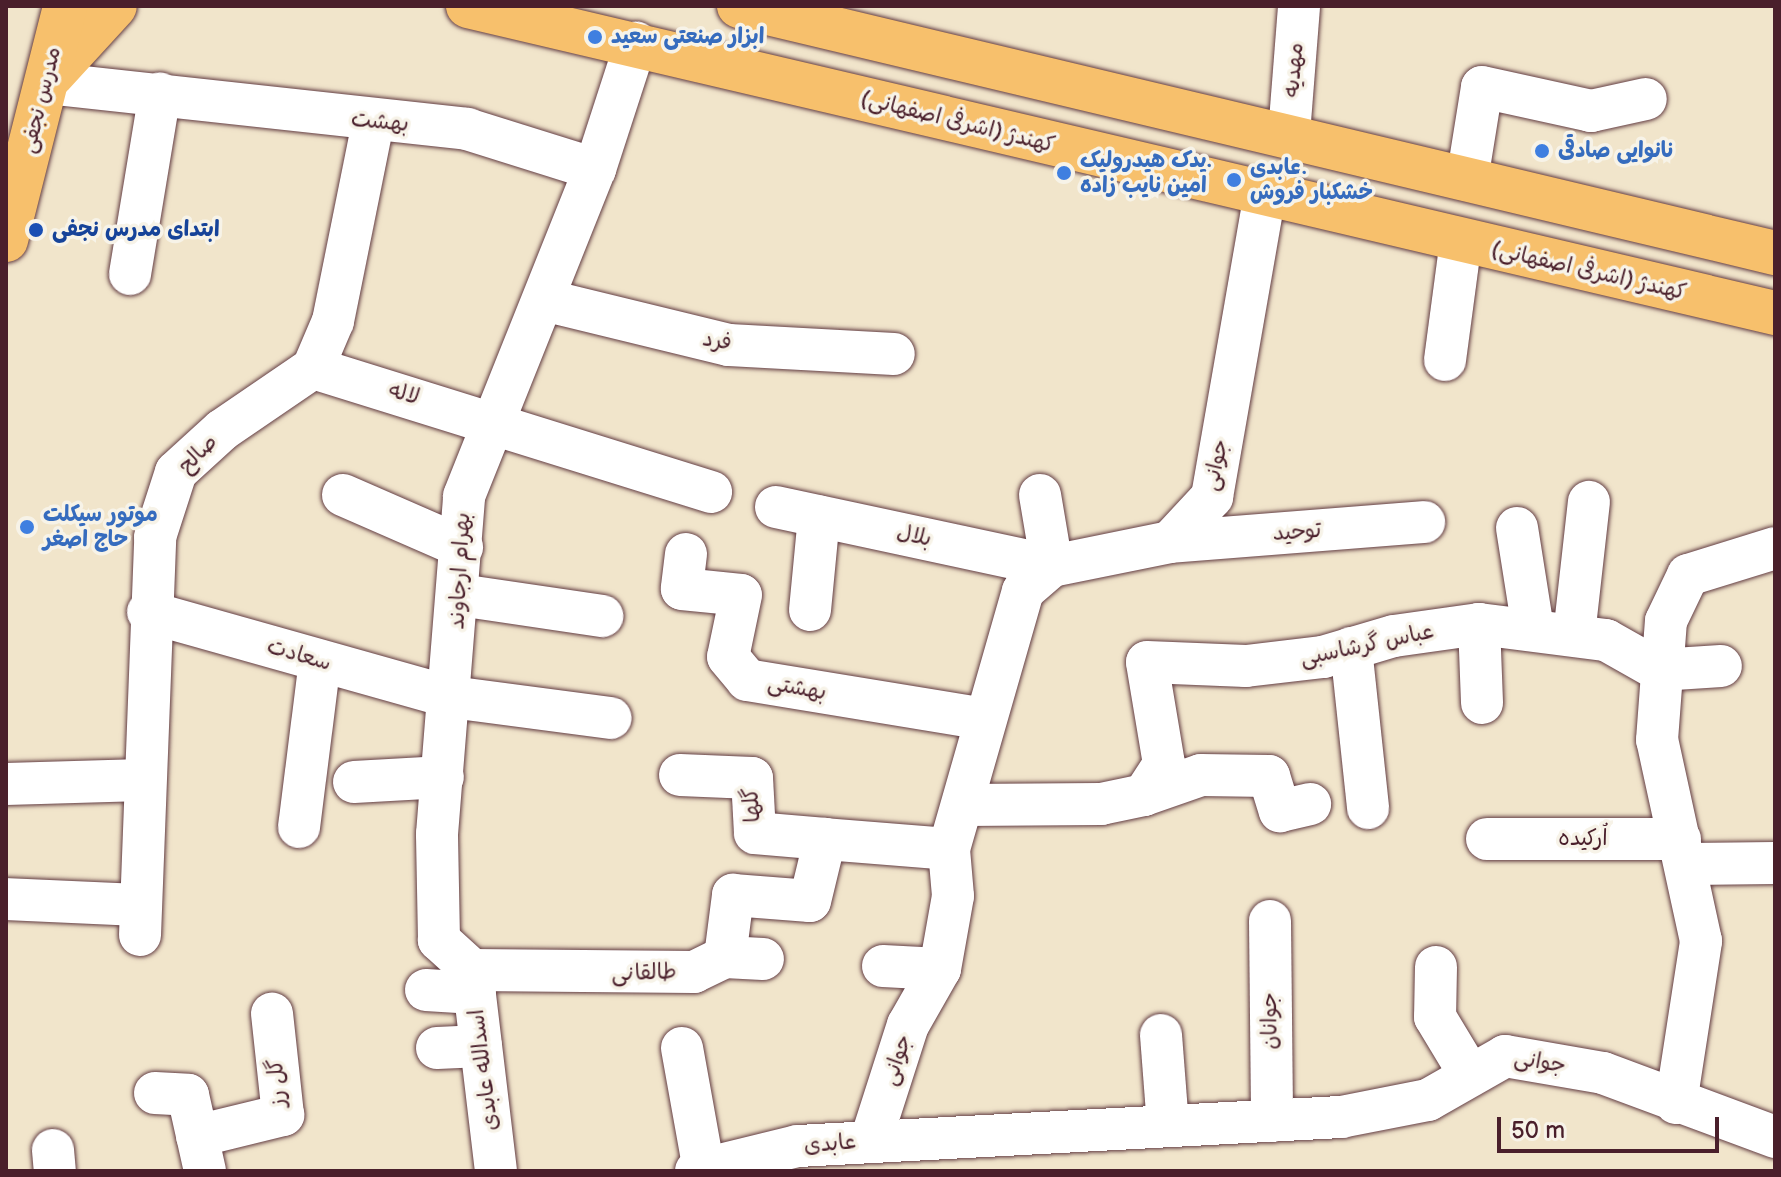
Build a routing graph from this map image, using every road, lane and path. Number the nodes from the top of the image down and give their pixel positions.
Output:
1 (65, 6) edge
2 (115, 6) edge
3 (468, 6) edge
4 (739, 6) edge
5 (1299, 6) edge
6 (636, 43) junction
7 (46, 83) junction
8 (160, 93) junction
9 (1646, 99) dead end
10 (373, 123) junction
11 (1289, 134) junction
12 (595, 169) junction
13 (1467, 180) junction
14 (1264, 198) junction
15 (6, 240) edge
16 (1461, 240) junction
17 (1775, 253) edge
18 (130, 274) dead end
19 (544, 300) junction
20 (1775, 313) edge
21 (894, 354) dead end
22 (1445, 360) dead end
23 (313, 368) junction
24 (496, 420) junction
25 (711, 492) dead end
26 (343, 495) dead end
27 (1040, 495) dead end
28 (1589, 502) dead end
29 (776, 507) dead end
30 (819, 516) junction
31 (1424, 522) dead end
32 (1517, 528) dead end
33 (1170, 542) junction
34 (462, 547) junction
35 (1775, 548) edge
36 (686, 554) dead end
37 (1052, 566) junction
38 (460, 595) junction
39 (810, 610) dead end
40 (148, 612) junction
41 (602, 616) dead end
42 (1479, 624) junction
43 (1533, 629) junction
44 (1574, 635) junction
45 (1351, 648) junction
46 (320, 661) junction
47 (1721, 666) dead end
48 (1659, 670) junction
49 (451, 697) junction
50 (1482, 703) dead end
51 (611, 718) dead end
52 (984, 719) junction
53 (680, 775) dead end
54 (443, 777) junction
55 (143, 780) junction
56 (354, 782) dead end
57 (6, 784) edge
58 (1144, 795) junction
59 (1310, 804) dead end
60 (965, 805) junction
61 (1368, 808) dead end
62 (299, 827) dead end
63 (825, 839) junction
64 (1487, 839) dead end
65 (949, 849) junction
66 (1685, 852) junction
67 (1775, 863) edge
68 (6, 899) edge
69 (1270, 921) dead end
70 (883, 966) dead end
71 (1436, 967) dead end
72 (940, 969) junction
73 (473, 981) junction
74 (426, 990) dead end
75 (272, 1014) dead end
76 (1161, 1035) dead end
77 (481, 1046) junction
78 (437, 1048) dead end
79 (682, 1048) dead end
80 (1470, 1075) junction
81 (155, 1093) dead end
82 (1676, 1103) junction
83 (1272, 1121) junction
84 (1168, 1126) junction
85 (1773, 1129) edge
86 (871, 1140) junction
87 (201, 1153) edge
88 (1025, 1153) edge
89 (797, 1158) edge
90 (700, 1170) edge
91 (496, 1171) edge

1 - 7 main road, مدرس نجفی
2 - 7 main road
3 - 6 main road, کهندژ (اشرفی اصفهانی)
4 - 11 main road
5 - 11 street, مهدیه
6 - 12 street, بهرام ارجاوند
6 - 14 main road, کهندژ (اشرفی اصفهانی)
7 - 8 street, بهشت
7 - 15 main road, مدرس نجفی
8 - 10 street, بهشت
8 - 18 street
9 - 13 street
10 - 12 street, بهشت
10 - 23 street
11 - 13 main road
12 - 19 street, بهرام ارجاوند
13 - 17 main road
14 - 16 main road, کهندژ (اشرفی اصفهانی)
14 - 33 street, جوانی
16 - 20 main road, کهندژ (اشرفی اصفهانی)
16 - 22 street
19 - 21 street, فرد
19 - 24 street, بهرام ارجاوند
23 - 24 street, لاله
23 - 40 street, صالح
24 - 25 street
24 - 34 street, بهرام ارجاوند
26 - 34 street
27 - 37 street
28 - 44 street
29 - 30 street, بلال
30 - 37 street, بلال
30 - 39 street
31 - 33 street, توحید
32 - 43 street
33 - 37 street
34 - 38 street, بهرام ارجاوند
35 - 48 street
36 - 52 street, بهشتی
37 - 52 street, جوانی
38 - 41 street
38 - 49 street, بهرام ارجاوند
40 - 46 street, سعادت
40 - 55 street, صالح
42 - 43 street, عباس گرشاسبی
42 - 45 street, عباس گرشاسبی
42 - 50 street
43 - 44 street, عباس گرشاسبی
44 - 48 street, عباس گرشاسبی
45 - 58 street, عباس گرشاسبی
45 - 61 street
46 - 49 street, سعادت
46 - 62 street
47 - 48 street
48 - 66 street
49 - 51 street, سعادت
49 - 54 street, بهرام ارجاوند
52 - 60 street, جوانی
53 - 63 street, گلها
54 - 56 street
54 - 73 street, بهرام ارجاوند
55 - 57 street
55 - 68 street, صالح
58 - 59 street
58 - 60 street
60 - 65 street, جوانی
63 - 65 street
63 - 73 street, طالقانی
64 - 66 street, اُرکیده
65 - 72 street, جوانی
66 - 67 street, اُرکیده
66 - 82 street
69 - 83 street, جوانان
70 - 72 street
71 - 80 street
72 - 86 street, جوانی
73 - 74 street, طالقانی
73 - 77 street, اسدالله عابدی
75 - 87 street, گل رز
76 - 84 street
77 - 78 street
77 - 91 street, اسدالله عابدی
79 - 90 street
80 - 82 street, جوانی
80 - 83 street, جوانی
81 - 87 street
82 - 85 street, جوانی
83 - 84 street, جوانی
84 - 88 street, جوانی
86 - 88 street, جوانی
86 - 89 street, عابدی
89 - 90 street, عابدی

